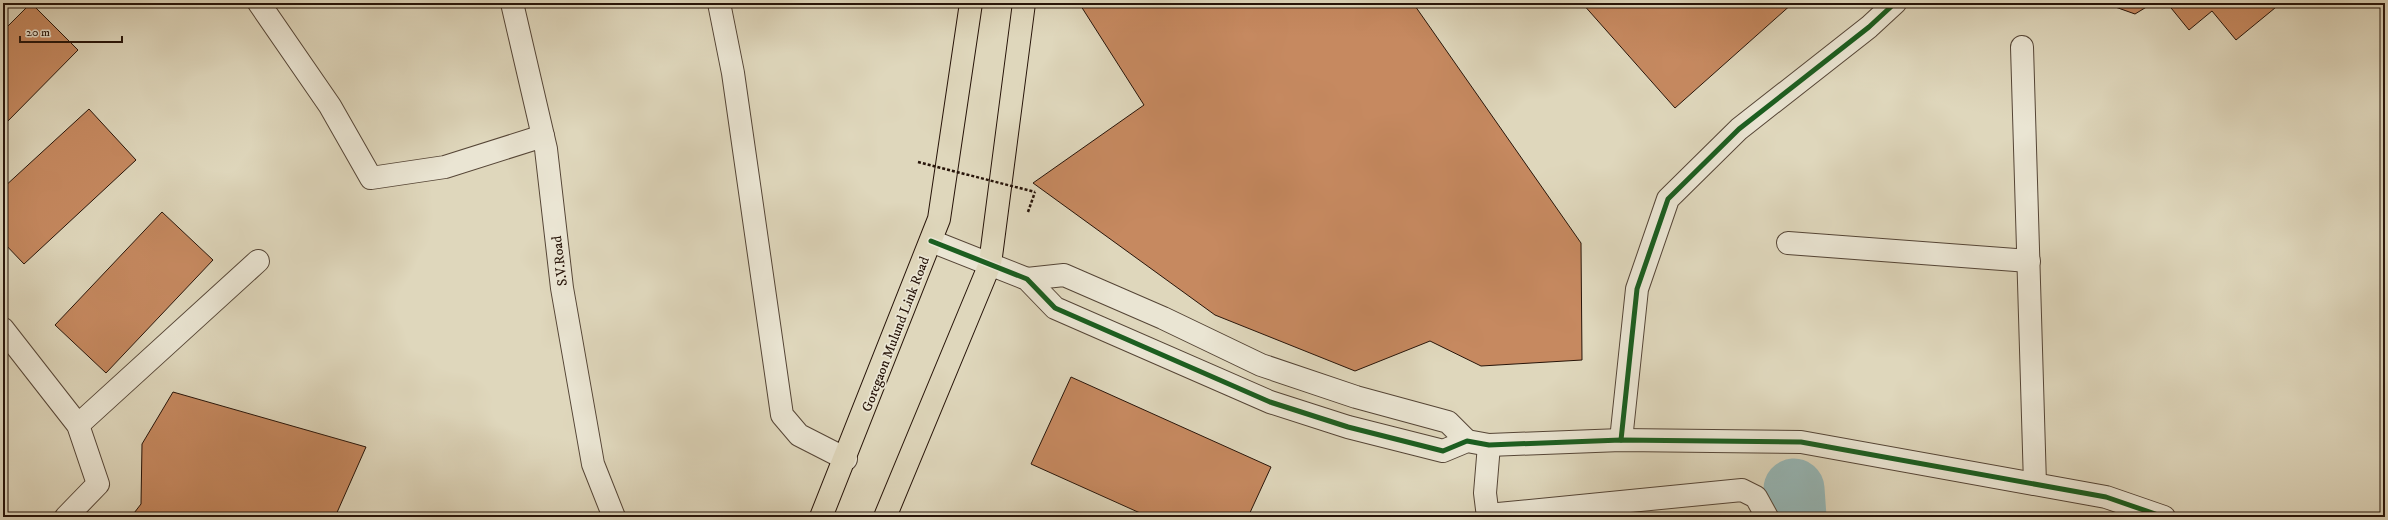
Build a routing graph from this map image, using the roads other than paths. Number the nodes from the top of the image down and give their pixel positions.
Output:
1 (259, 3) edge
2 (512, 3) edge
3 (719, 3) edge
4 (971, 3) edge
5 (1024, 3) edge
6 (1895, 3) edge
7 (2022, 47) dead end
8 (543, 136) junction
9 (931, 241) junction
10 (1788, 243) dead end
11 (258, 261) dead end
12 (2029, 261) junction
13 (990, 264) junction
14 (1027, 279) junction
15 (1091, 287) junction
16 (1078, 317) junction
17 (3, 329) edge
18 (1356, 397) junction
19 (78, 425) junction
20 (1348, 427) junction
21 (1621, 440) junction
22 (1467, 441) junction
23 (1489, 445) junction
24 (846, 459) junction
25 (2035, 484) junction
26 (1488, 516) edge
27 (66, 517) edge
28 (614, 517) edge
29 (821, 517) edge
30 (884, 517) edge
31 (1768, 517) edge
32 (2164, 517) edge

1 - 8 street
2 - 8 street, S.V.Road
3 - 24 street
4 - 9 main road, Goregaon Mulund Link Road
5 - 13 main road
6 - 21 street
7 - 12 street
8 - 28 street, S.V.Road
9 - 13 street
9 - 24 main road, Goregaon Mulund Link Road
10 - 12 street
11 - 19 street
12 - 25 street
13 - 14 street
13 - 30 main road
14 - 15 street
14 - 16 street
15 - 16 street
15 - 18 street
16 - 20 street
17 - 19 street
18 - 20 street
18 - 22 street
19 - 27 street
20 - 22 street
21 - 23 street
21 - 25 street
22 - 23 street
23 - 26 street
24 - 29 main road, Goregaon Mulund Link Road
25 - 32 street
26 - 31 street

